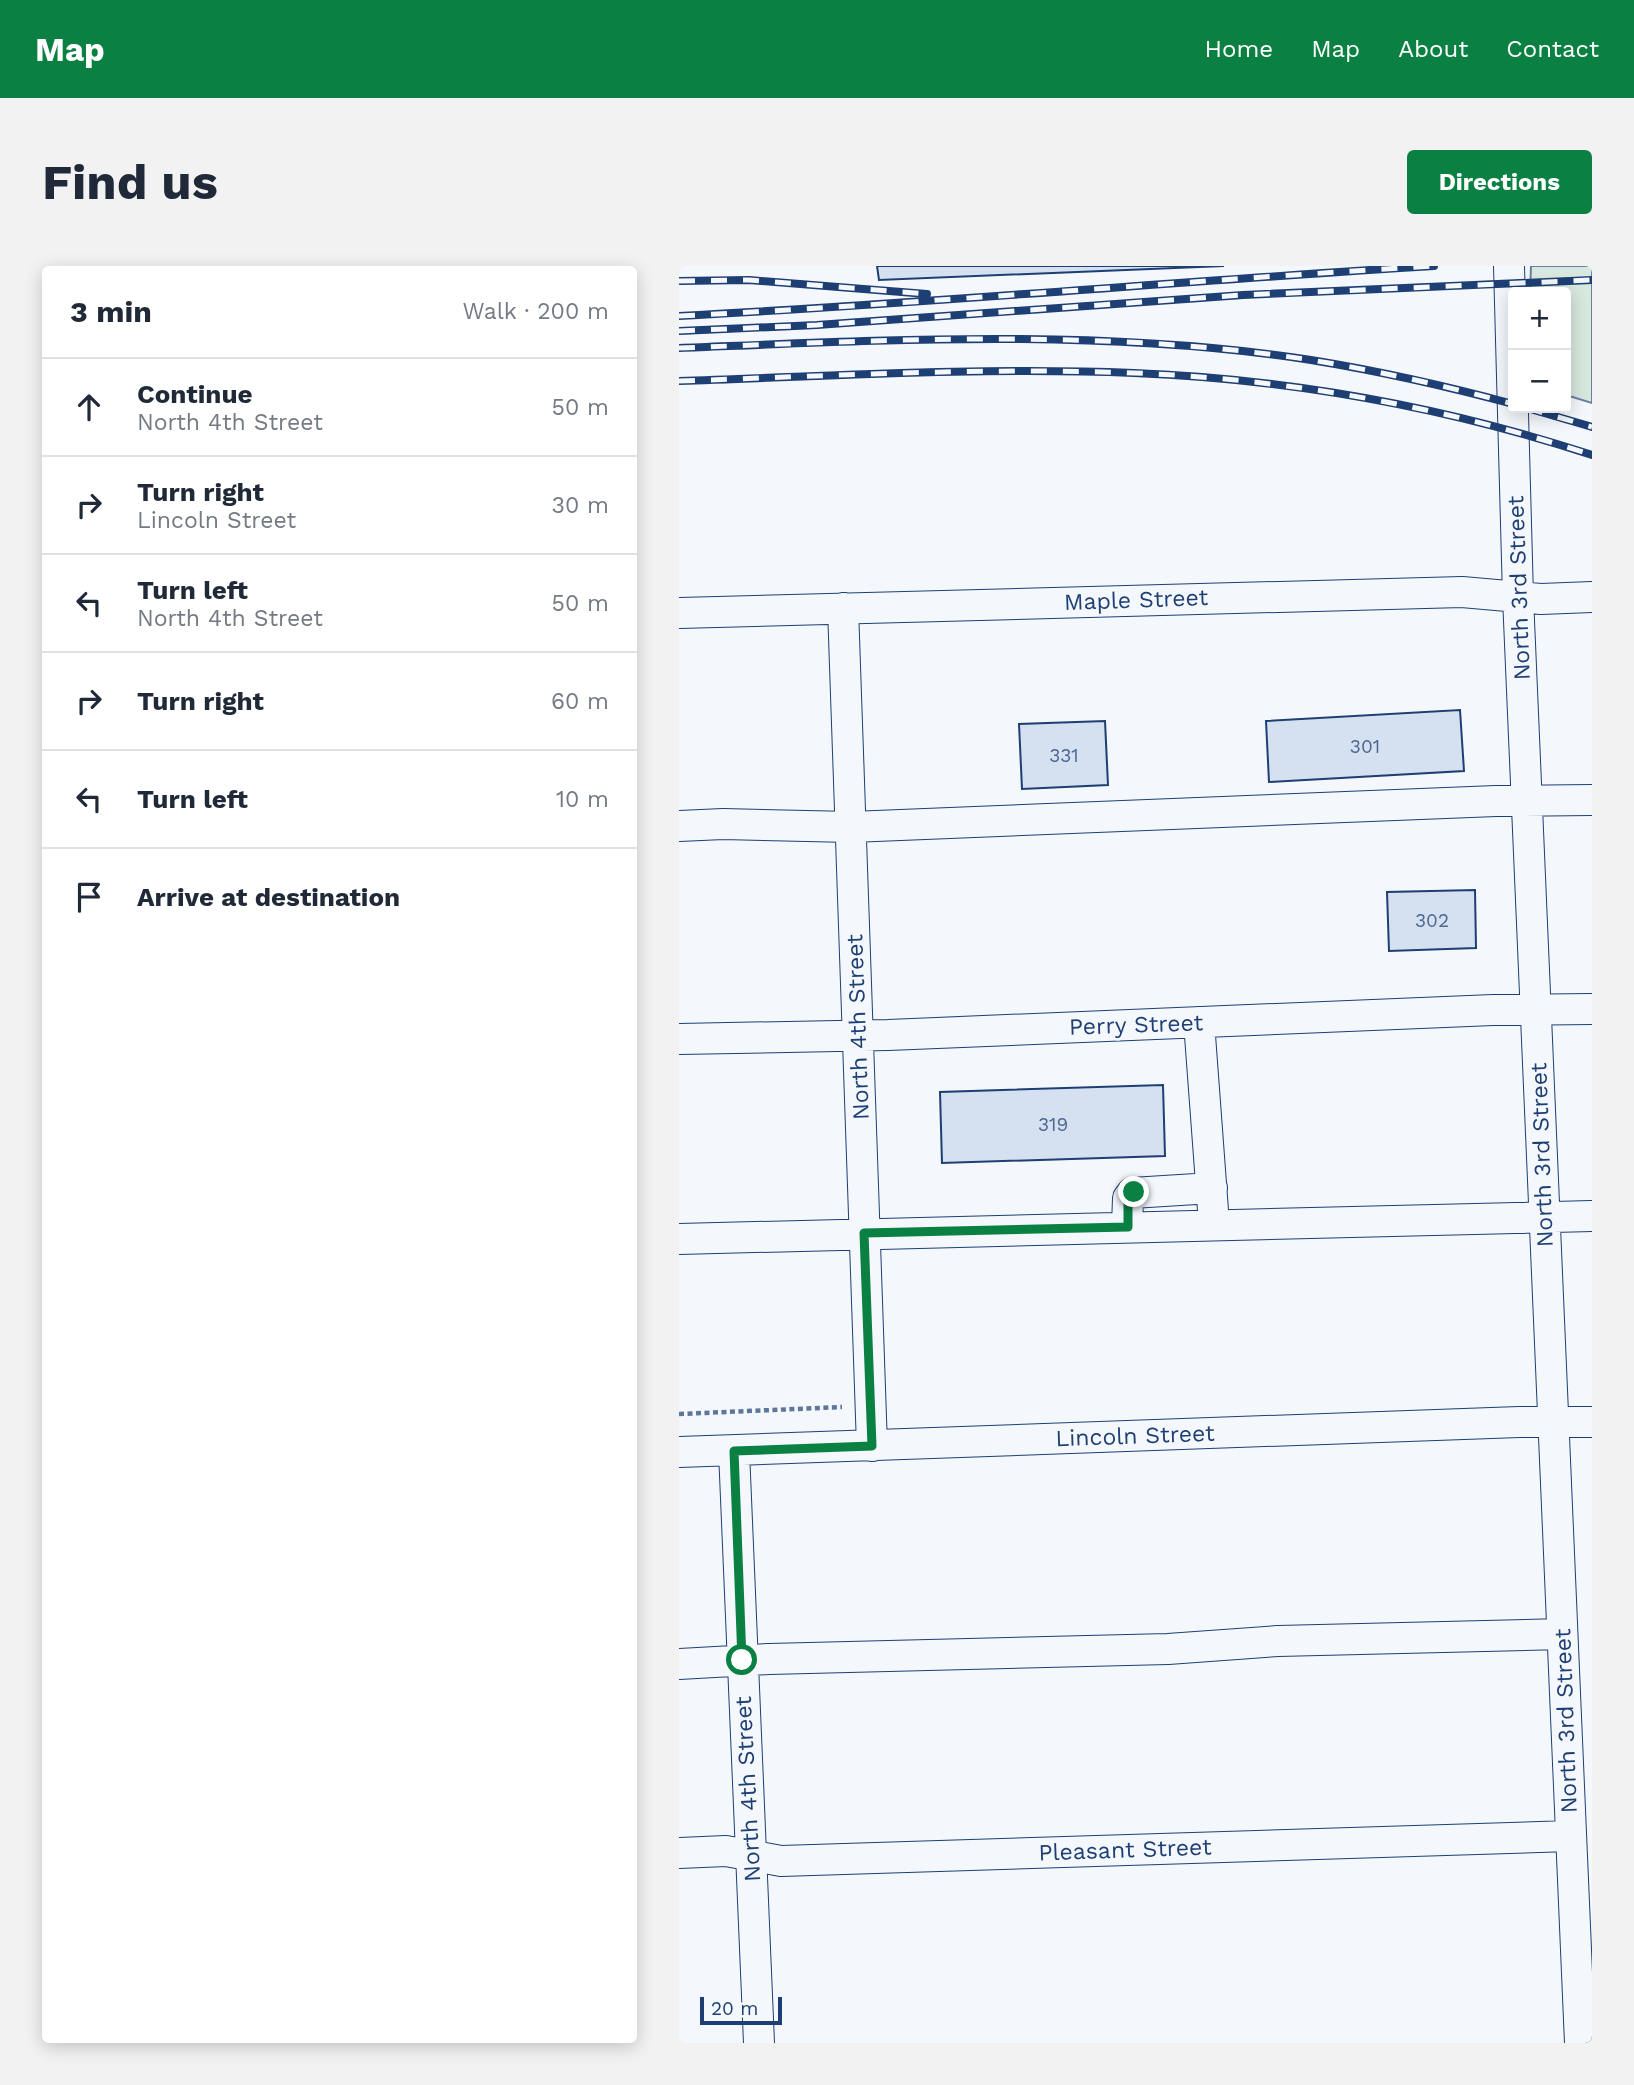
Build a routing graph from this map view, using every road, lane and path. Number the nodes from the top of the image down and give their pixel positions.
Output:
1 (1509, 266) edge
2 (1518, 597) junction
3 (1592, 597) edge
4 (843, 608) junction
5 (679, 613) edge
6 (1592, 800) edge
7 (1527, 801) junction
8 (679, 826) edge
9 (851, 827) junction
10 (1592, 1009) edge
11 (1536, 1010) junction
12 (1199, 1022) junction
13 (859, 1035) junction
14 (679, 1039) edge
15 (1212, 1188) junction
16 (1592, 1216) edge
17 (1545, 1218) junction
18 (1214, 1224) junction
19 (1128, 1227) junction
20 (864, 1233) junction
21 (679, 1239) edge
22 (870, 1406) junction
23 (679, 1414) edge
24 (1553, 1422) junction
25 (1592, 1422) edge
26 (872, 1446) junction
27 (734, 1451) junction
28 (679, 1452) edge
29 (1562, 1634) junction
30 (742, 1660) junction
31 (679, 1664) edge
32 (1571, 1836) junction
33 (679, 1853) edge
34 (751, 1857) junction
35 (759, 2043) edge
36 (1580, 2043) edge

1 - 2 street, North 3rd Street
2 - 3 street, Maple Street
2 - 4 street, Maple Street
2 - 7 street, North 3rd Street
4 - 5 street, Maple Street
4 - 9 street, North 4th Street
6 - 7 street
7 - 9 street
7 - 11 street, North 3rd Street
8 - 9 street
9 - 13 street, North 4th Street
10 - 11 street, Perry Street
11 - 12 street, Perry Street
11 - 17 street, North 3rd Street
12 - 13 street, Perry Street
12 - 15 street
13 - 14 street, Perry Street
13 - 20 street, North 4th Street
15 - 18 street
15 - 19 street
16 - 17 street
17 - 18 street
17 - 24 street, North 3rd Street
18 - 19 street
19 - 20 street
20 - 21 street
20 - 22 street, North 4th Street
22 - 23 path
22 - 26 street, North 4th Street
24 - 25 street, Lincoln Street
24 - 26 street, Lincoln Street
24 - 29 street, North 3rd Street
26 - 27 street, Lincoln Street
27 - 28 street, Lincoln Street
27 - 30 street, North 4th Street
29 - 30 street
29 - 32 street, North 3rd Street
30 - 31 street
30 - 34 street, North 4th Street
32 - 34 street, Pleasant Street
32 - 36 street, North 3rd Street
33 - 34 street, Pleasant Street
34 - 35 street, North 4th Street

